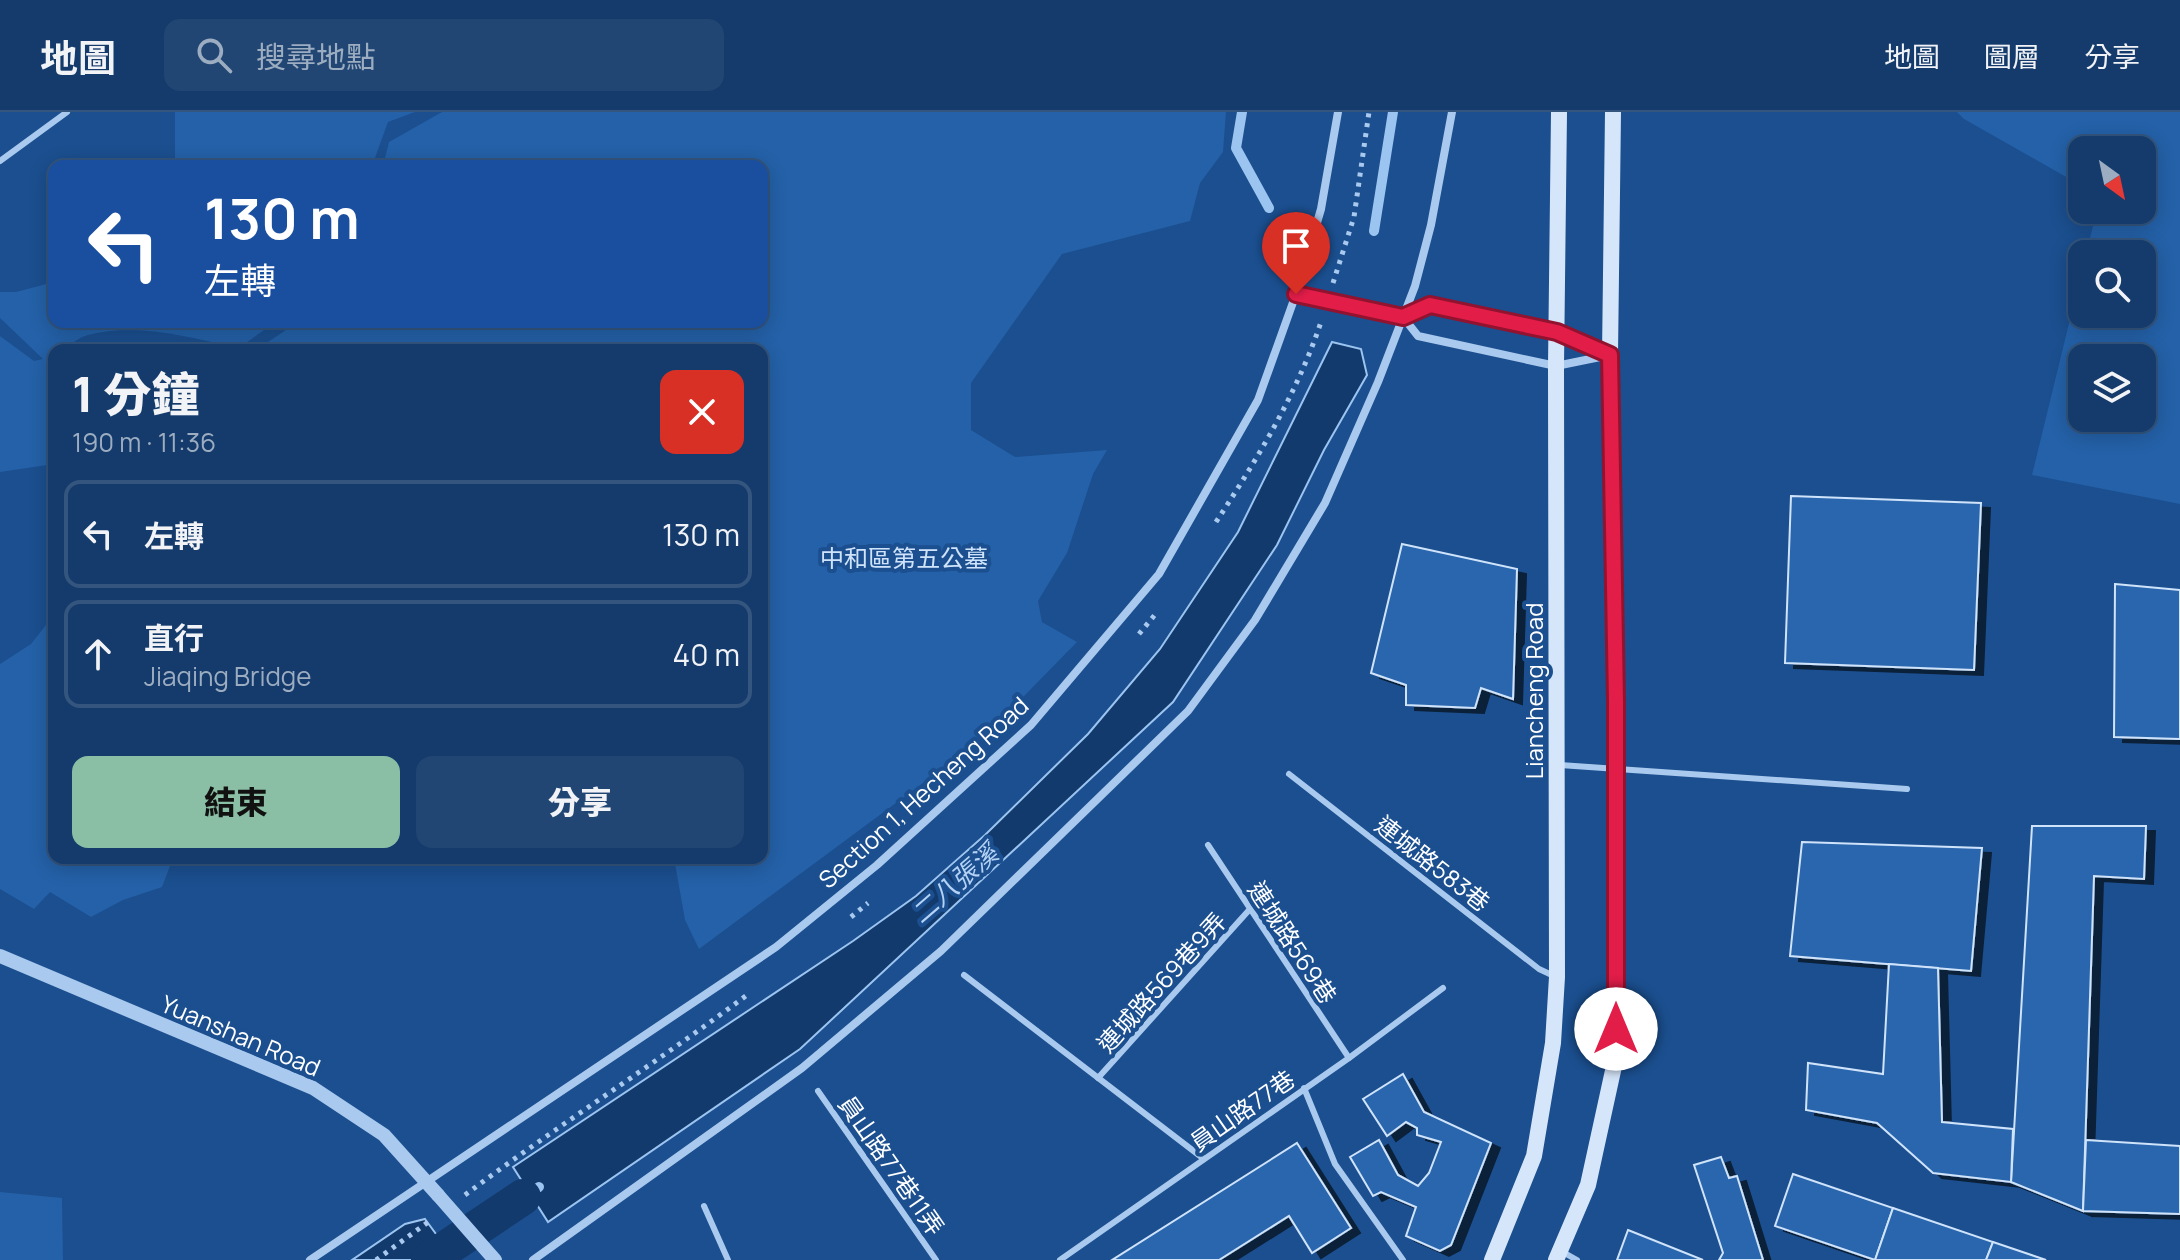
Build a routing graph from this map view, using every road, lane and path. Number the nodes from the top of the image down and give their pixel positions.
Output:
1 (67, 112) edge
2 (1338, 112) edge
3 (1369, 112) edge
4 (1452, 112) edge
5 (1559, 112) edge
6 (1613, 112) edge
7 (0, 161) edge
8 (1296, 294) junction
9 (1330, 295) dead end
10 (1325, 308) dead end
11 (1403, 317) junction
12 (1557, 332) junction
13 (1610, 355) junction
14 (1556, 366) junction
15 (1210, 531) dead end
16 (1161, 607) dead end
17 (1132, 642) dead end
18 (1557, 765) junction
19 (1616, 769) junction
20 (1289, 774) dead end
21 (1907, 789) dead end
22 (1208, 845) dead end
23 (873, 899) dead end
24 (1250, 909) junction
25 (849, 918) dead end
26 (0, 956) edge
27 (964, 975) dead end
28 (1557, 977) junction
29 (1443, 988) dead end
30 (753, 990) dead end
31 (1349, 1058) junction
32 (1098, 1078) junction
33 (1304, 1088) junction
34 (818, 1091) dead end
35 (1204, 1159) junction
36 (426, 1181) junction
37 (454, 1203) dead end
38 (704, 1206) dead end
39 (442, 1212) dead end
40 (1559, 1256) edge
41 (310, 1260) edge
42 (376, 1260) edge
43 (495, 1260) edge
44 (533, 1260) edge
45 (728, 1260) edge
46 (936, 1260) edge
47 (1060, 1260) edge
48 (1403, 1260) edge
49 (1492, 1260) edge
50 (1577, 1260) edge

1 - 7 lane
2 - 8 street, Section 1, Hecheng Road
3 - 9 path
4 - 11 street
5 - 12 main road, Liancheng Road
6 - 13 main road
8 - 11 street, bridge
8 - 36 street, Section 1, Hecheng Road
10 - 15 path
11 - 12 street
11 - 14 street
11 - 44 street
12 - 13 street
12 - 14 main road, Liancheng Road
13 - 14 street
13 - 19 main road
14 - 18 main road, Liancheng Road
16 - 17 path
18 - 19 lane
18 - 28 main road, Liancheng Road
19 - 21 lane
19 - 40 main road
20 - 28 lane, 連城路583巷
22 - 24 lane, 連城路569巷
23 - 25 path
24 - 31 lane, 連城路569巷
24 - 32 lane, 連城路569巷9弄
26 - 36 street, Yuanshan Road
27 - 32 lane, 連城路569巷9弄
28 - 49 main road, Liancheng Road
29 - 31 lane, 員山路77巷
30 - 37 path
31 - 33 lane, 員山路77巷
32 - 35 lane, 連城路569巷9弄
33 - 35 lane, 員山路77巷
33 - 48 lane
34 - 46 lane, 員山路77巷11弄
35 - 47 lane, 員山路77巷
36 - 41 street, Section 1, Hecheng Road
36 - 43 street, Yuanshan Road, bridge
38 - 45 lane
39 - 42 path
40 - 50 lane

